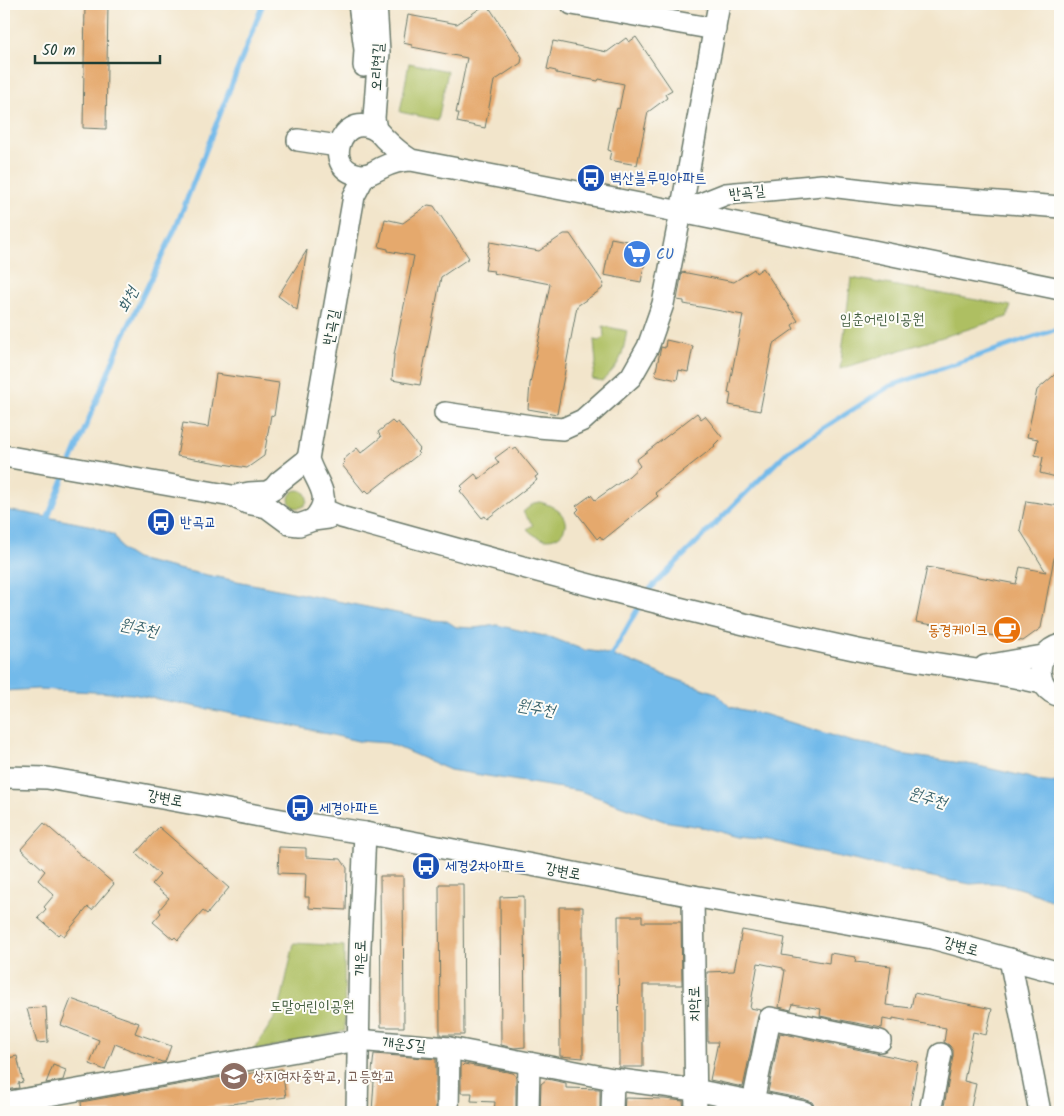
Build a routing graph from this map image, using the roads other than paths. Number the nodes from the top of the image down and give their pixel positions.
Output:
1 (359, 4) edge
2 (376, 4) edge
3 (572, 4) edge
4 (719, 4) edge
5 (715, 29) junction
6 (372, 131) junction
7 (298, 140) dead end
8 (338, 146) junction
9 (411, 160) junction
10 (365, 172) junction
11 (1060, 207) edge
12 (682, 212) junction
13 (1060, 289) edge
14 (445, 412) dead end
15 (4, 456) edge
16 (308, 459) junction
17 (282, 479) junction
18 (316, 481) junction
19 (232, 496) junction
20 (325, 515) junction
21 (283, 520) junction
22 (1052, 651) edge
23 (970, 668) junction
24 (1042, 683) junction
25 (1060, 696) edge
26 (4, 777) edge
27 (365, 833) junction
28 (693, 896) junction
29 (1010, 959) junction
30 (1060, 973) edge
31 (358, 1040) junction
32 (880, 1041) dead end
33 (449, 1048) junction
34 (941, 1054) dead end
35 (528, 1063) junction
36 (613, 1079) junction
37 (695, 1090) junction
38 (753, 1102) junction
39 (4, 1103) edge
40 (52, 1103) edge
41 (357, 1112) edge
42 (448, 1112) edge
43 (528, 1112) edge
44 (612, 1112) edge
45 (696, 1112) edge
46 (804, 1112) edge
47 (930, 1112) edge
48 (1040, 1112) edge

1 - 6 street, 오리현길
2 - 6 street, 오리현길
3 - 5 street
4 - 5 street
5 - 12 street
6 - 8 street
6 - 9 street
6 - 10 street
7 - 8 street
8 - 10 street
9 - 10 street
9 - 12 street
10 - 16 street, 반곡길
11 - 12 street, 반곡길
12 - 13 street
12 - 14 street
15 - 19 street
16 - 17 street
16 - 18 street
17 - 18 street
17 - 19 street
17 - 21 street
18 - 20 street
19 - 21 street
20 - 21 street
20 - 23 street
22 - 23 street
22 - 24 street
23 - 24 street
24 - 25 street
26 - 27 street, 강변로
27 - 28 street, 강변로
27 - 31 street, 개운로
28 - 29 street, 강변로
28 - 37 street, 치악로
29 - 30 street, 강변로
29 - 48 street
31 - 33 street, 개운5길
31 - 40 street, 개운5길
31 - 41 street, 개운로
32 - 38 street
33 - 35 street, 개운5길
33 - 42 street
34 - 47 street
35 - 36 street, 개운5길
35 - 43 street
36 - 37 street, 개운5길
36 - 44 street
37 - 38 street, 개운5길
37 - 45 street, 치악로
38 - 46 street, 개운5길
39 - 40 street, 개운5길

